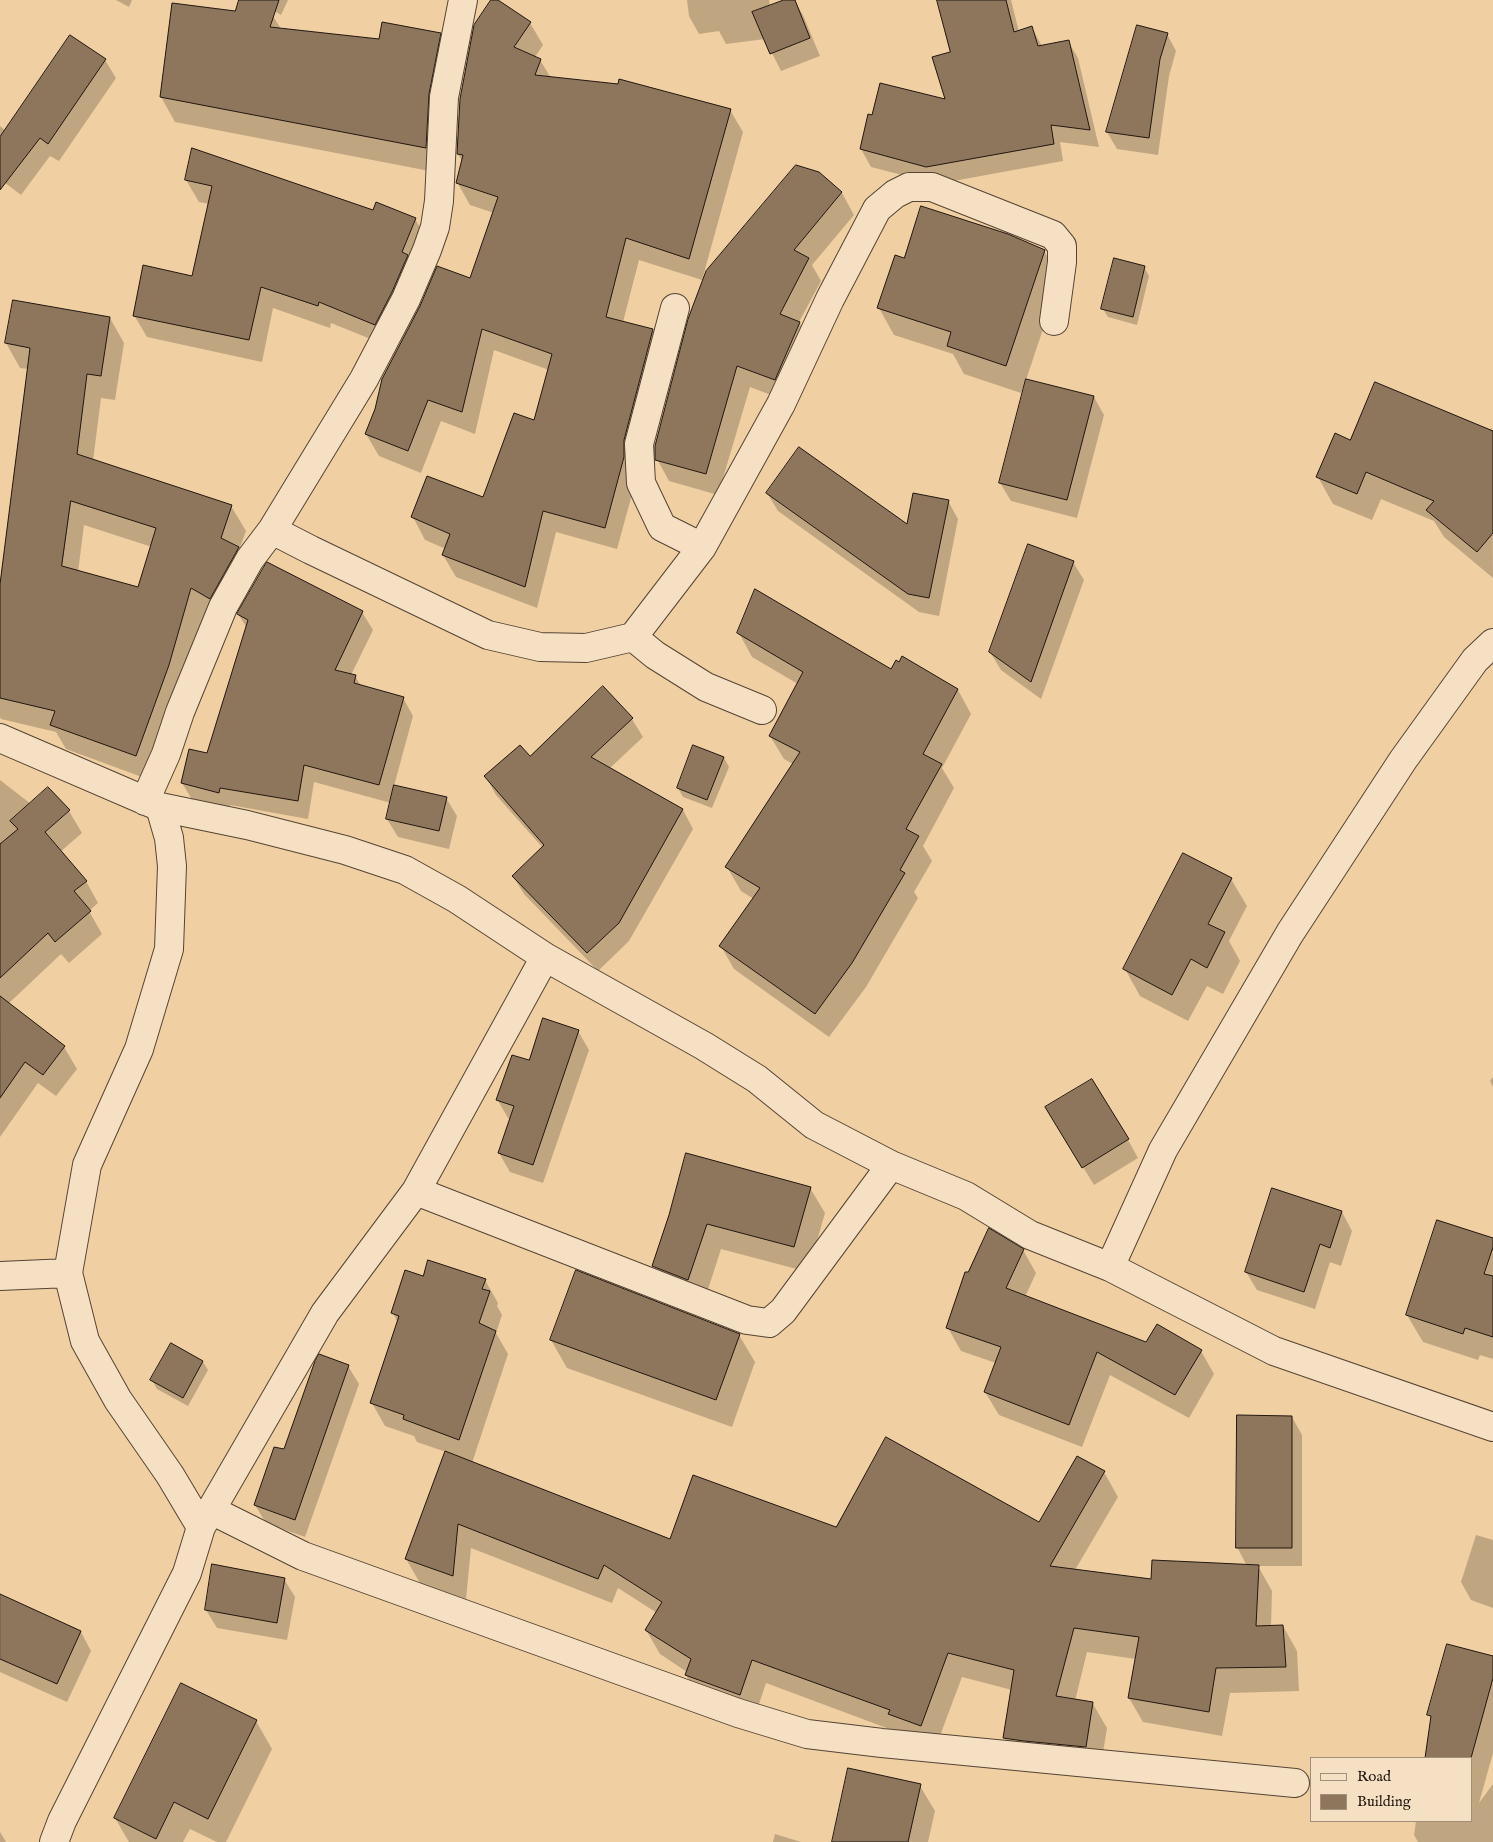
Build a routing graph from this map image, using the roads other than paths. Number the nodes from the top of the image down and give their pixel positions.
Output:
1 (463, 0) edge
2 (675, 308) dead end
3 (1054, 321) dead end
4 (272, 530) junction
5 (702, 547) junction
6 (633, 637) junction
7 (1493, 643) edge
8 (762, 710) dead end
9 (0, 738) edge
10 (152, 804) junction
11 (545, 957) junction
12 (891, 1165) junction
13 (416, 1191) junction
14 (1110, 1267) junction
15 (68, 1273) junction
16 (0, 1276) edge
17 (1493, 1426) edge
18 (206, 1519) junction
19 (1295, 1784) dead end
20 (54, 1842) edge

1 - 4 street
2 - 5 street
3 - 5 street
4 - 6 street
4 - 10 street
5 - 6 street
6 - 8 street
7 - 14 street
9 - 10 street
10 - 11 street
10 - 15 street
11 - 12 street
11 - 13 street
12 - 13 street
12 - 14 street
13 - 18 street
14 - 17 street
15 - 16 street
15 - 18 street
18 - 19 street
18 - 20 street

